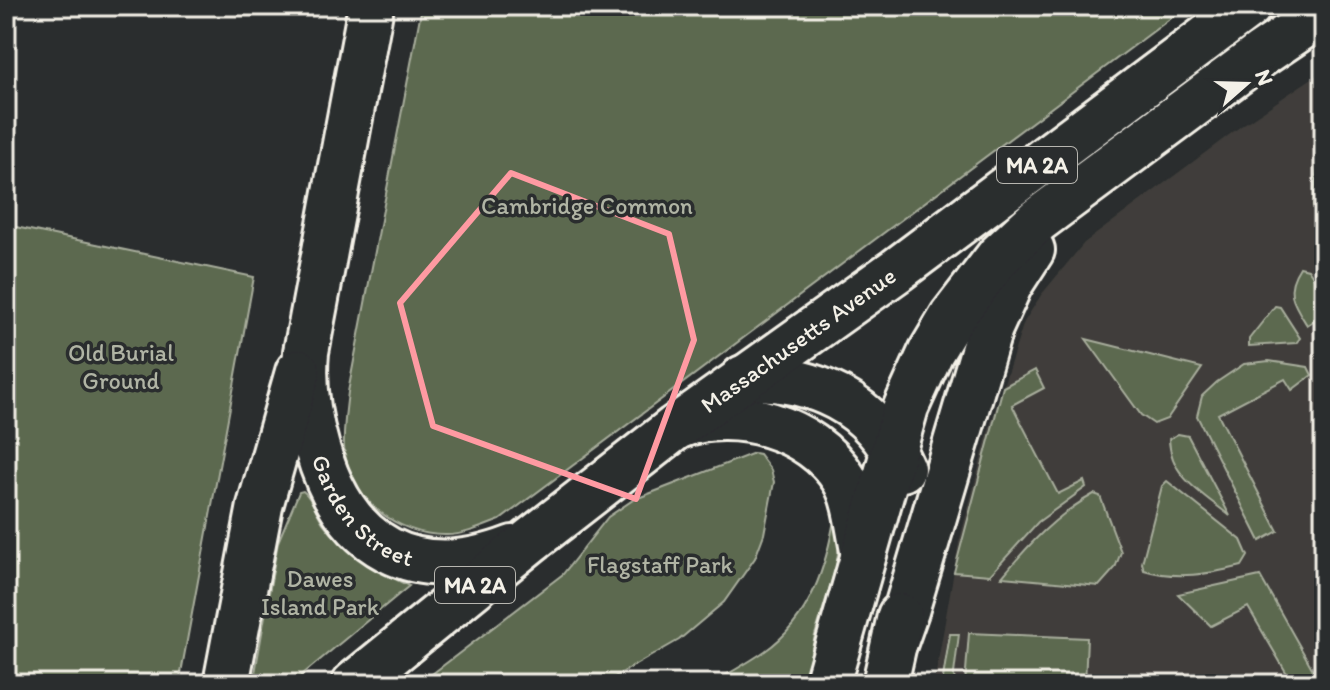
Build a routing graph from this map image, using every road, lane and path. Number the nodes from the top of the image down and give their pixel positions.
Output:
1 (371, 6) edge
2 (1249, 6) edge
3 (1324, 12) edge
4 (1094, 177) junction
5 (308, 339) junction
6 (743, 378) junction
7 (675, 428) junction
8 (893, 448) junction
9 (530, 541) junction
10 (864, 552) junction
11 (895, 642) junction
12 (226, 684) edge
13 (354, 684) edge
14 (827, 684) edge
15 (885, 684) edge

1 - 5 main road, Garden Street
2 - 6 main road, Massachusetts Avenue / MA 2A
3 - 4 main road, MA 2A
4 - 8 main road, MA 2A
4 - 11 main road
5 - 9 main road, Garden Street
5 - 12 main road, Garden Street
6 - 7 main road, Massachusetts Avenue / MA 2A
6 - 8 main road
7 - 9 main road, Massachusetts Avenue / MA 2A
7 - 10 main road
8 - 10 main road, MA 2A
8 - 11 main road
9 - 13 main road, Massachusetts Avenue / MA 2A
10 - 14 main road, MA 2A
11 - 15 main road

